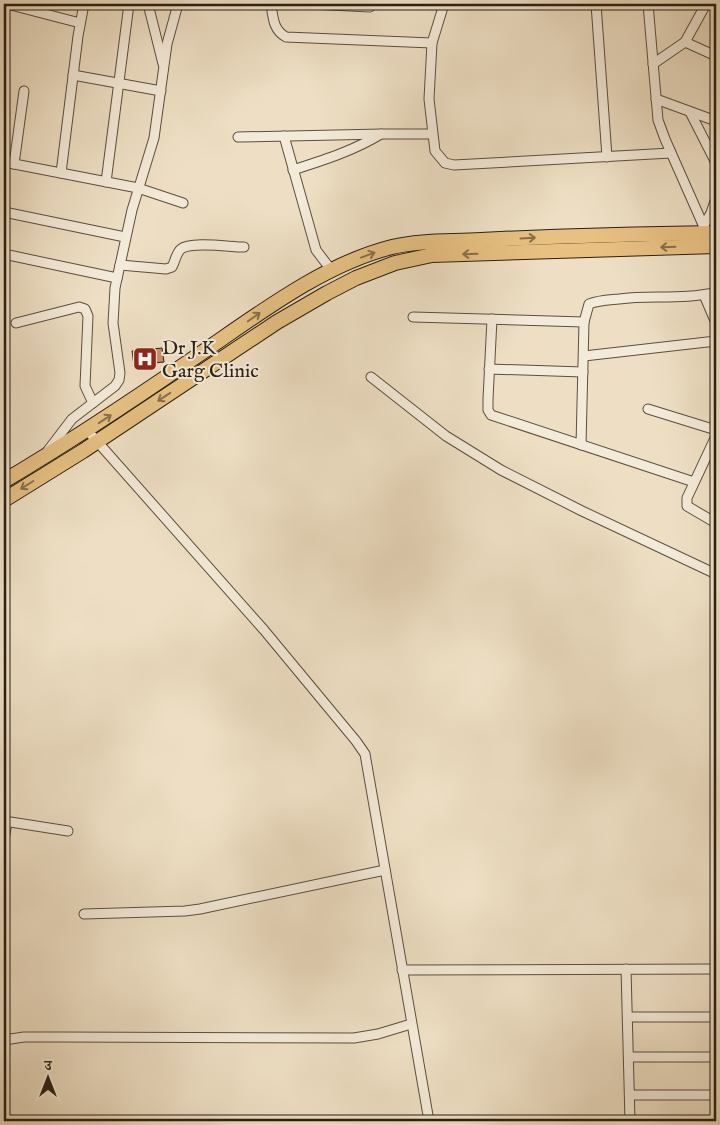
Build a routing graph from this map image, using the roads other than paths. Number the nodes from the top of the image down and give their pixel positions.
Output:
1 (7, 4) edge
2 (84, 4) edge
3 (129, 4) edge
4 (148, 4) edge
5 (178, 4) edge
6 (271, 4) edge
7 (309, 4) edge
8 (444, 4) edge
9 (596, 4) edge
10 (648, 4) edge
11 (706, 4) edge
12 (370, 7) dead end
13 (80, 23) junction
14 (685, 42) junction
15 (432, 43) junction
16 (716, 56) edge
17 (653, 64) junction
18 (164, 69) junction
19 (73, 75) junction
20 (120, 83) junction
21 (24, 91) dead end
22 (161, 91) junction
23 (656, 100) junction
24 (690, 112) junction
25 (716, 121) edge
26 (382, 134) junction
27 (432, 134) junction
28 (284, 136) junction
29 (238, 137) dead end
30 (671, 153) junction
31 (607, 157) junction
32 (4, 162) edge
33 (716, 163) edge
34 (14, 164) junction
35 (293, 170) junction
36 (61, 173) junction
37 (106, 182) junction
38 (138, 188) junction
39 (716, 198) edge
40 (183, 203) dead end
41 (4, 212) edge
42 (125, 237) junction
43 (712, 239) edge
44 (244, 247) dead end
45 (4, 254) edge
46 (120, 265) junction
47 (327, 273) junction
48 (117, 278) junction
49 (716, 292) edge
50 (704, 295) junction
51 (413, 317) dead end
52 (492, 319) junction
53 (584, 322) junction
54 (16, 323) dead end
55 (716, 323) edge
56 (716, 341) edge
57 (584, 356) junction
58 (490, 369) junction
59 (583, 372) junction
60 (371, 377) dead end
61 (94, 403) junction
62 (648, 409) dead end
63 (88, 430) junction
64 (716, 430) edge
65 (716, 436) edge
66 (97, 442) junction
67 (581, 445) junction
68 (41, 459) junction
69 (4, 481) edge
70 (694, 482) junction
71 (4, 500) edge
72 (716, 523) edge
73 (715, 570) edge
74 (5, 821) edge
75 (68, 831) dead end
76 (4, 840) edge
77 (385, 870) junction
78 (84, 914) dead end
79 (626, 969) junction
80 (716, 969) edge
81 (402, 970) junction
82 (628, 1017) junction
83 (716, 1018) edge
84 (411, 1024) junction
85 (4, 1040) edge
86 (629, 1057) junction
87 (716, 1058) edge
88 (630, 1094) junction
89 (716, 1095) edge
90 (429, 1121) edge
91 (630, 1121) edge

1 - 13 street
2 - 13 street
3 - 20 street
4 - 18 street
5 - 18 street
6 - 15 street
7 - 12 street
8 - 15 street
9 - 31 street
10 - 17 street
11 - 14 street
13 - 19 street
14 - 16 street
14 - 17 street
15 - 27 street
17 - 23 street
18 - 22 street
19 - 20 street
19 - 36 street
20 - 22 street
20 - 37 street
21 - 34 street
22 - 38 street
23 - 24 street
23 - 30 street
24 - 25 street
24 - 33 street
26 - 27 street
26 - 28 street
26 - 35 street
27 - 31 street
28 - 29 street
28 - 35 street
30 - 31 street
30 - 43 street
32 - 34 street
34 - 36 street
35 - 47 street
36 - 37 street
37 - 38 street
38 - 40 street
38 - 42 street
39 - 43 street
41 - 42 street
42 - 46 street
47 -> 43 main road
43 -> 66 main road
44 - 46 street
45 - 48 street
46 - 48 street
63 -> 47 main road
48 - 61 street
49 - 50 street
50 - 53 street
50 - 55 street
51 - 52 street
52 - 53 street
52 - 58 street
53 - 57 street
54 - 61 street
56 - 57 street
57 - 59 street
58 - 59 street
58 - 67 street
59 - 67 street
60 - 73 street
61 - 68 street
62 - 64 street
63 - 66 street
63 - 68 main road
65 - 70 street
66 -> 71 main road
66 - 77 street
67 - 70 street
68 - 69 main road
70 - 72 street
74 - 75 street
74 - 76 street
77 - 78 street
77 - 81 street
79 - 80 street
79 - 81 street
79 - 82 street
81 - 84 street
82 - 83 street
82 - 86 street
84 - 85 street
84 - 90 street
86 - 87 street
86 - 88 street
88 - 89 street
88 - 91 street

